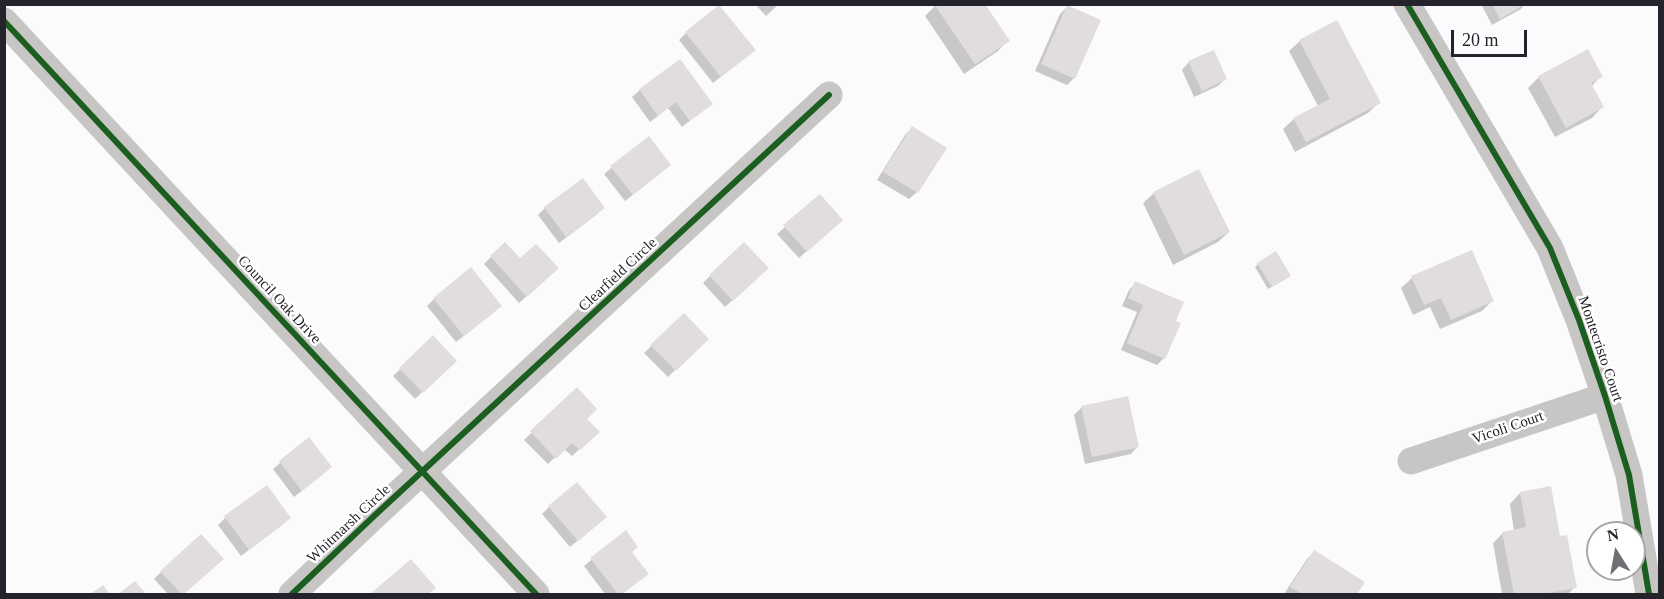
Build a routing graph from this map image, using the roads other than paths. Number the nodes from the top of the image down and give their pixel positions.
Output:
1 (1407, 4) edge
2 (4, 21) edge
3 (829, 95) dead end
4 (1605, 396) junction
5 (1411, 461) dead end
6 (422, 471) junction
7 (292, 594) edge
8 (537, 594) edge
9 (1649, 594) edge

1 - 4 street, Montecristo Court
2 - 6 street, Council Oak Drive
3 - 6 street, Clearfield Circle
4 - 5 street, Vicoli Court
4 - 9 street, Montecristo Court
6 - 7 street, Whitmarsh Circle
6 - 8 street, Council Oak Drive

